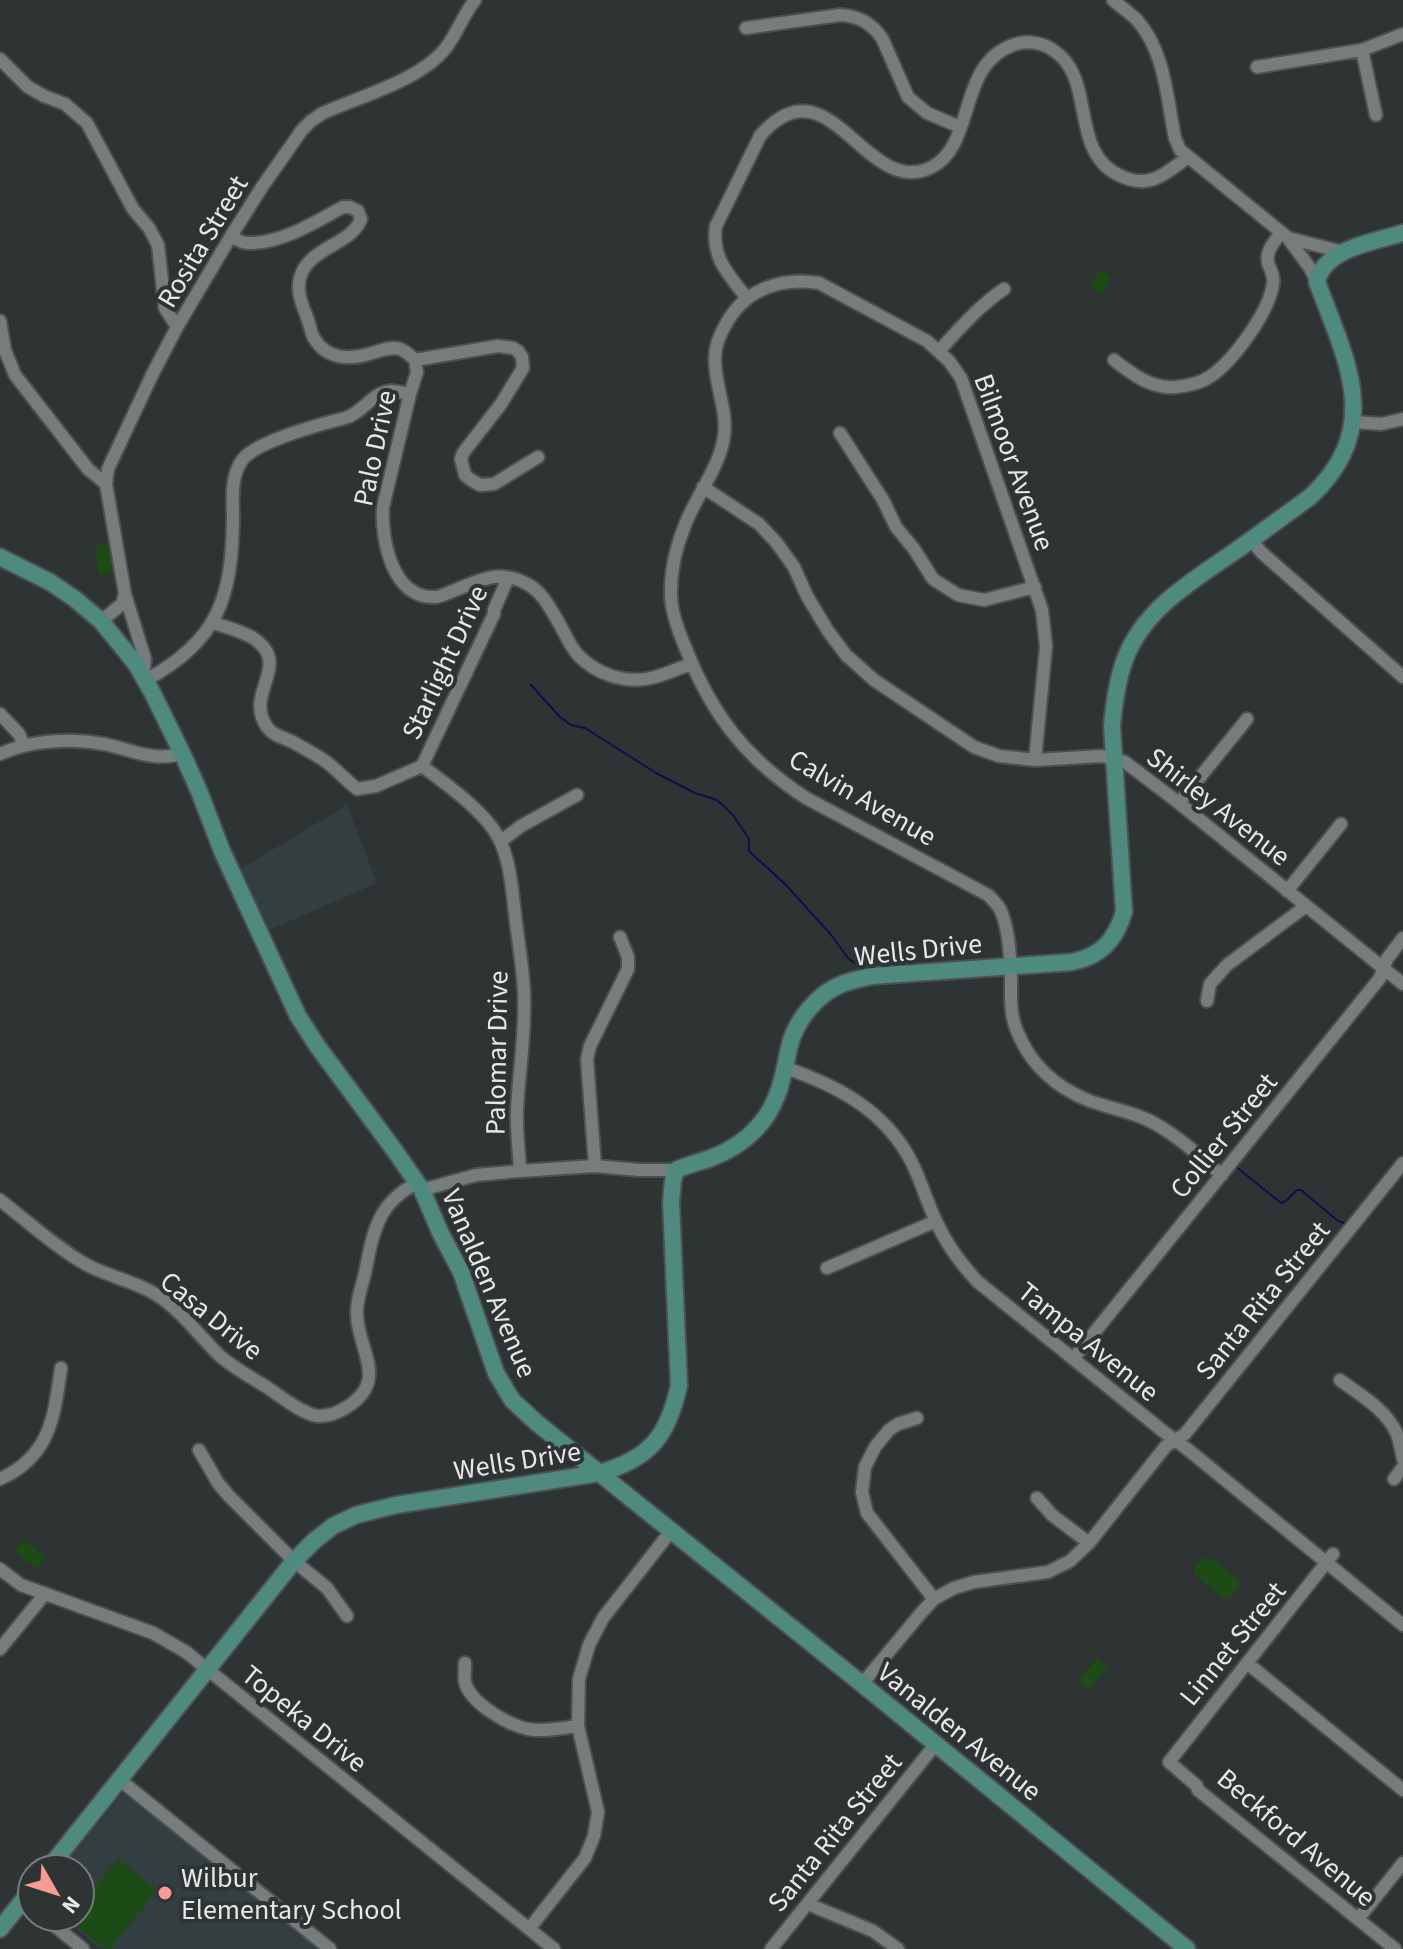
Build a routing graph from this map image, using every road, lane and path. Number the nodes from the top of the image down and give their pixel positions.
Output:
1 (475, 0) edge
2 (1113, 0) edge
3 (746, 28) dead end
4 (1403, 34) edge
5 (1362, 50) junction
6 (0, 59) edge
7 (1257, 67) dead end
8 (1376, 115) dead end
9 (960, 127) junction
10 (1188, 157) junction
11 (1403, 233) edge
12 (1284, 235) junction
13 (231, 236) junction
14 (1343, 252) junction
15 (1317, 282) junction
16 (1004, 289) dead end
17 (746, 297) junction
18 (0, 321) edge
19 (177, 327) junction
20 (939, 351) junction
21 (415, 360) junction
22 (1114, 360) dead end
23 (410, 394) junction
24 (1403, 419) edge
25 (1354, 422) junction
26 (840, 433) dead end
27 (538, 457) dead end
28 (106, 484) junction
29 (703, 487) junction
30 (1251, 540) junction
31 (0, 557) edge
32 (508, 578) junction
33 (1035, 587) junction
34 (125, 594) junction
35 (101, 621) junction
36 (213, 623) junction
37 (692, 664) junction
38 (1403, 677) edge
39 (144, 678) junction
40 (0, 714) edge
41 (1247, 719) dead end
42 (24, 746) junction
43 (182, 753) junction
44 (0, 754) edge
45 (1116, 759) junction
46 (1035, 760) junction
47 (422, 766) junction
48 (577, 795) dead end
49 (1179, 803) junction
50 (1341, 824) dead end
51 (501, 841) junction
52 (1287, 891) junction
53 (1306, 906) junction
54 (620, 937) dead end
55 (1403, 938) edge
56 (1010, 966) junction
57 (1384, 969) junction
58 (1403, 984) edge
59 (1207, 1001) dead end
60 (786, 1068) junction
61 (1403, 1163) edge
62 (595, 1166) junction
63 (676, 1170) junction
64 (520, 1171) junction
65 (1222, 1175) junction
66 (419, 1187) junction
67 (0, 1200) edge
68 (936, 1221) junction
69 (827, 1268) dead end
70 (1073, 1359) junction
71 (61, 1368) dead end
72 (1340, 1380) dead end
73 (917, 1418) dead end
74 (1176, 1440) junction
75 (199, 1450) dead end
76 (1403, 1459) edge
77 (1403, 1467) edge
78 (599, 1473) junction
79 (0, 1479) edge
80 (1394, 1479) dead end
81 (1037, 1498) dead end
82 (671, 1531) junction
83 (1089, 1543) junction
84 (1330, 1558) junction
85 (294, 1561) junction
86 (0, 1569) edge
87 (44, 1595) junction
88 (934, 1599) junction
89 (347, 1616) dead end
90 (1403, 1625) edge
91 (0, 1649) edge
92 (465, 1663) dead end
93 (1247, 1663) junction
94 (207, 1669) junction
95 (862, 1684) junction
96 (578, 1726) junction
97 (935, 1745) junction
98 (1169, 1762) joint
99 (120, 1780) junction
100 (1403, 1790) edge
101 (61, 1853) edge
102 (1403, 1863) edge
103 (808, 1904) junction
104 (16, 1912) edge
105 (1358, 1919) junction
106 (0, 1929) edge
107 (529, 1929) junction
108 (64, 1933) edge
109 (83, 1949) edge
110 (330, 1949) edge
111 (554, 1949) edge
112 (771, 1949) edge
113 (898, 1949) edge
114 (1187, 1949) edge
115 (1395, 1949) edge

1 - 13 street, Rosita Street
2 - 10 street
3 - 9 street
4 - 5 street
5 - 7 street
5 - 8 street
6 - 19 street
9 - 10 street
9 - 17 street
10 - 12 street
11 - 14 main road
12 - 14 street
12 - 15 street
12 - 22 street
13 - 19 street, Rosita Street
13 - 21 street, Palo Drive
14 - 15 main road
15 - 25 main road, Wells Drive
16 - 20 street
17 - 20 street, Bilmoor Avenue
17 - 29 street, Calvin Avenue
18 - 28 street
19 - 28 street, Rosita Street
20 - 33 street, Bilmoor Avenue
21 - 23 street, Palo Drive
21 - 27 street, Palo Drive
23 - 32 street, Palo Drive
23 - 36 street
24 - 25 street
25 - 30 main road, Wells Drive
26 - 33 street
28 - 34 street, Rosita Street
29 - 37 street, Calvin Avenue
29 - 46 street, Shirley Avenue
30 - 38 street
30 - 45 main road, Wells Drive
31 - 35 main road, Vanalden Avenue
32 - 37 street
32 - 47 street, Starlight Drive
33 - 46 street, Bilmoor Avenue
34 - 35 street
34 - 39 street, Rosita Street
35 - 39 main road, Vanalden Avenue
36 - 39 street
36 - 47 street
37 - 56 street, Calvin Avenue
39 - 43 main road, Vanalden Avenue
40 - 42 street
41 - 49 street
42 - 43 street
42 - 44 street
43 - 66 main road, Vanalden Avenue
45 - 46 street, Shirley Avenue
45 - 49 street, Shirley Avenue
45 - 56 main road, Wells Drive
47 - 51 street, Palomar Drive
48 - 51 street
49 - 52 street, Shirley Avenue
50 - 52 street
51 - 64 street, Palomar Drive
52 - 53 street, Shirley Avenue
53 - 57 street, Shirley Avenue
53 - 59 street
54 - 62 street
55 - 57 street, Collier Street
56 - 60 main road, Wells Drive
56 - 65 street, Calvin Avenue
57 - 58 street, Shirley Avenue
57 - 65 street, Collier Street
60 - 63 main road, Wells Drive
60 - 68 street, Tampa Avenue
61 - 74 street, Santa Rita Street
62 - 63 street, Casa Drive
62 - 64 street, Casa Drive
63 - 78 main road, Wells Drive
64 - 66 street, Casa Drive
65 - 70 street, Collier Street
66 - 67 street, Casa Drive
66 - 78 main road, Vanalden Avenue
68 - 69 street
68 - 70 street, Tampa Avenue
70 - 74 street, Tampa Avenue
71 - 79 street
72 - 76 street
73 - 88 street
74 - 83 street, Santa Rita Street
74 - 84 street, Tampa Avenue
75 - 85 street
77 - 80 street
78 - 82 main road, Vanalden Avenue
78 - 85 main road, Wells Drive
81 - 83 street
82 - 95 main road, Vanalden Avenue
82 - 96 street
83 - 88 street, Santa Rita Street
84 - 90 street, Tampa Avenue
84 - 93 street, Linnet Street
85 - 89 street
85 - 94 main road, Wells Drive
86 - 87 street, Topeka Drive
87 - 91 street
87 - 94 street, Topeka Drive
88 - 95 street, Santa Rita Street
92 - 96 street
93 - 98 street, Linnet Street
93 - 100 street
94 - 99 main road, Wells Drive
94 - 107 street, Topeka Drive
95 - 97 main road, Vanalden Avenue
96 - 107 street
97 - 103 street, Santa Rita Street
97 - 114 main road, Vanalden Avenue
98 - 105 street, Beckford Avenue
99 - 101 main road, Wells Drive
99 - 110 street
102 - 105 street
103 - 112 street, Santa Rita Street
103 - 113 street
104 - 106 main road
105 - 115 street, Beckford Avenue
107 - 111 street, Topeka Drive
108 - 109 street

